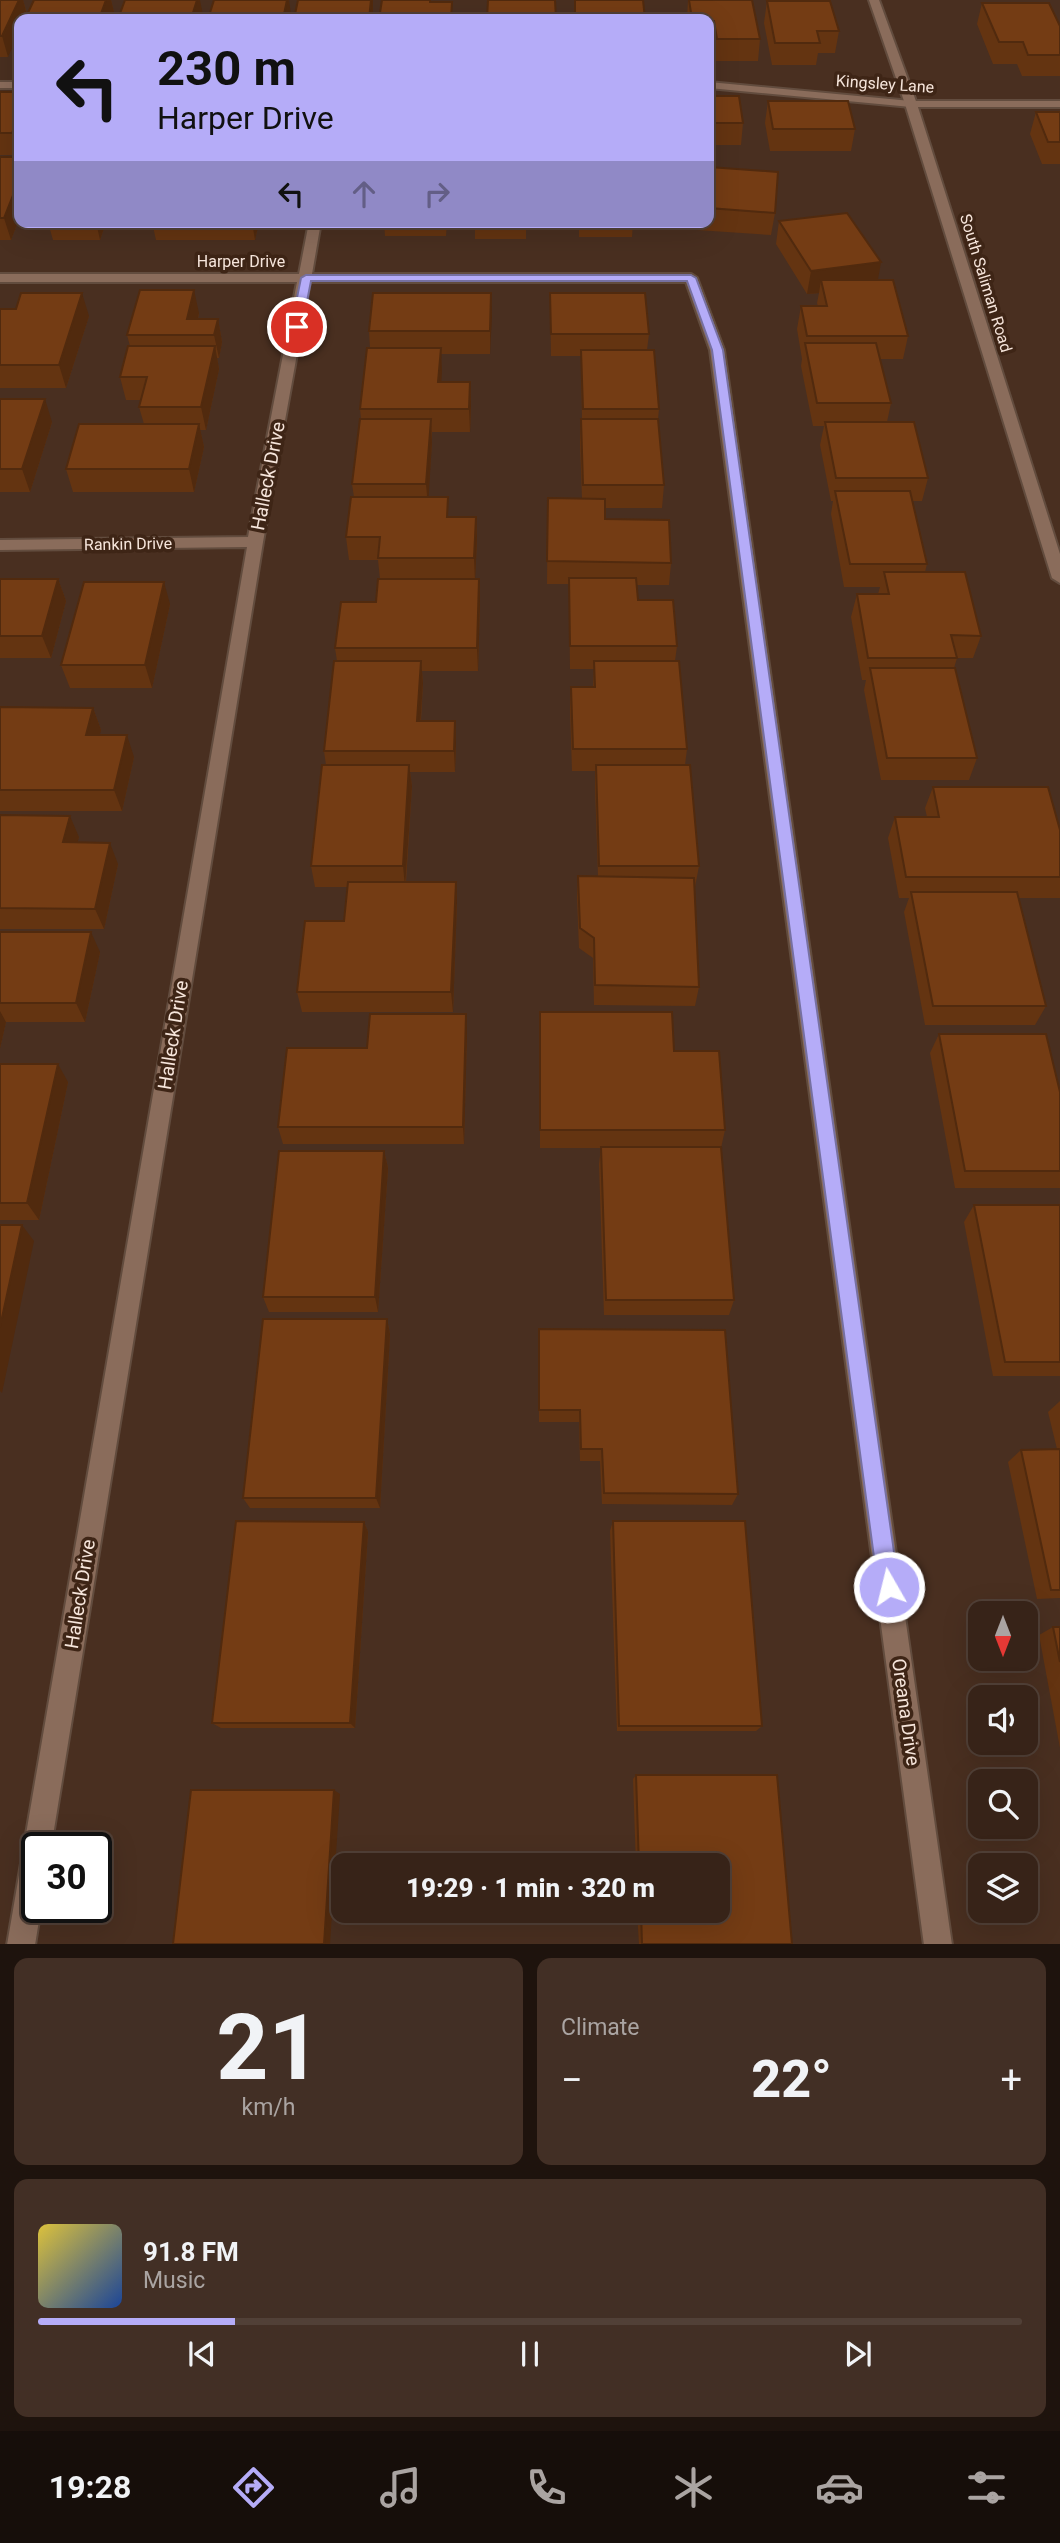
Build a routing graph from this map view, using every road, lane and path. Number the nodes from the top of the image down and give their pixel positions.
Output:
1 (874, 0) edge
2 (714, 85) edge
3 (911, 104) junction
4 (1060, 104) edge
5 (314, 228) edge
6 (0, 278) edge
7 (306, 278) junction
8 (691, 278) joint
9 (255, 542) junction
10 (0, 545) edge
11 (1060, 578) edge
12 (40, 1832) edge
13 (25, 1923) edge
14 (21, 1944) edge
15 (938, 1944) edge

1 - 3 street, South Saliman Road
2 - 3 street, Kingsley Lane
3 - 4 street, Kingsley Lane
3 - 11 street, South Saliman Road
5 - 7 street, Halleck Drive
6 - 7 street, Harper Drive
7 - 8 street, Harper Drive
7 - 9 street, Halleck Drive
8 - 15 street, Oreana Drive
9 - 10 street, Rankin Drive
9 - 12 street, Halleck Drive
13 - 14 street, Halleck Drive

